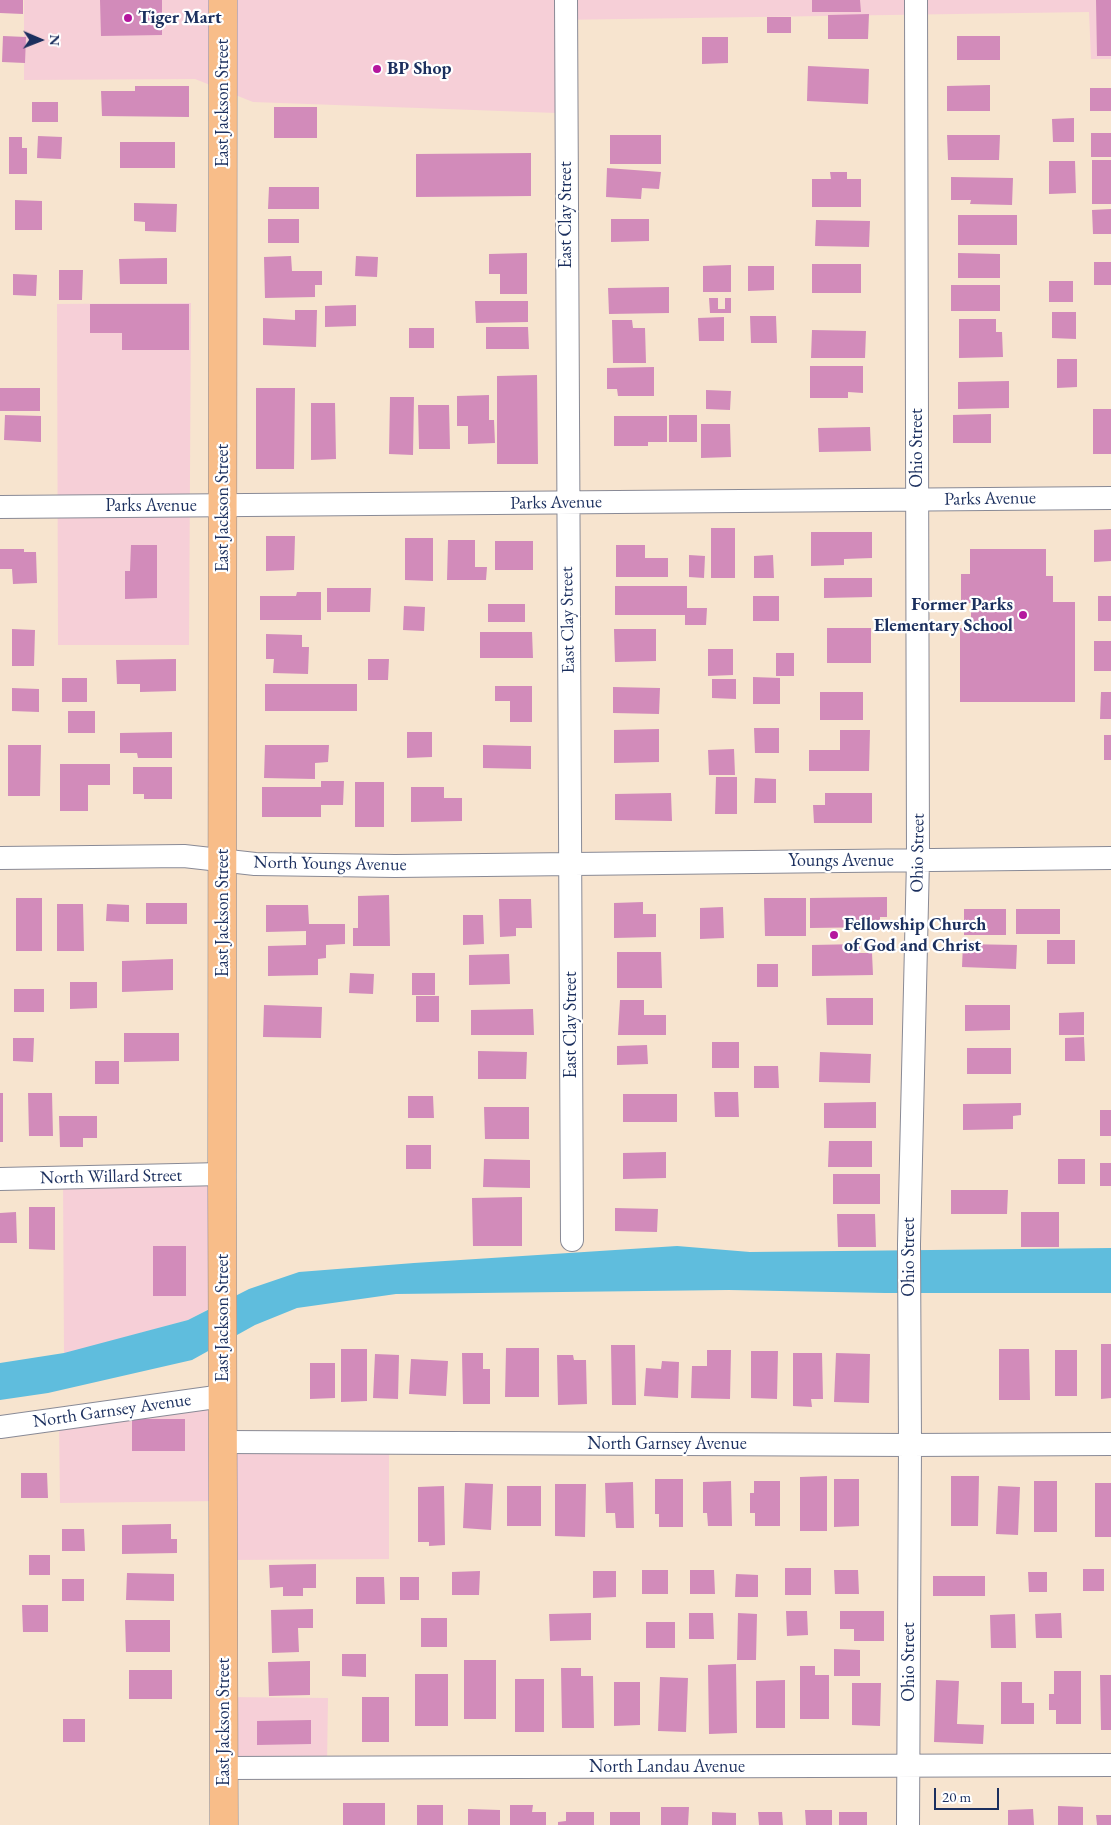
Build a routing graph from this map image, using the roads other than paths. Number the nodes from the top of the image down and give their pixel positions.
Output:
1 (223, 0) edge
2 (566, 0) edge
3 (916, 0) edge
4 (1111, 498) edge
5 (917, 500) junction
6 (566, 503) junction
7 (223, 506) junction
8 (0, 507) edge
9 (0, 858) edge
10 (1111, 858) edge
11 (223, 860) junction
12 (918, 860) junction
13 (571, 864) junction
14 (222, 1174) junction
15 (0, 1179) edge
16 (572, 1240) dead end
17 (223, 1396) junction
18 (0, 1427) edge
19 (223, 1442) junction
20 (1111, 1444) edge
21 (910, 1445) junction
22 (1111, 1765) edge
23 (908, 1766) junction
24 (224, 1768) junction
25 (224, 1825) edge
26 (908, 1825) edge

1 - 7 main road, East Jackson Street
2 - 6 street, East Clay Street
3 - 5 street, Ohio Street
4 - 5 street, Parks Avenue
5 - 6 street, Parks Avenue
5 - 12 street, Ohio Street
6 - 7 street, Parks Avenue
6 - 13 street, East Clay Street
7 - 8 street, Parks Avenue
7 - 11 main road, East Jackson Street
9 - 11 street, North Youngs Avenue
10 - 12 street, Youngs Avenue
11 - 13 street, North Youngs Avenue
11 - 14 main road, East Jackson Street
12 - 13 street, Youngs Avenue
12 - 21 street, Ohio Street
13 - 16 street, East Clay Street
14 - 15 street, North Willard Street
14 - 17 main road, East Jackson Street
17 - 18 street, North Garnsey Avenue
17 - 19 main road, East Jackson Street
19 - 21 street, North Garnsey Avenue
19 - 24 main road, East Jackson Street
20 - 21 street, North Garnsey Avenue
21 - 23 street, Ohio Street
22 - 23 street, North Landau Avenue
23 - 24 street, North Landau Avenue
23 - 26 street, Ohio Street
24 - 25 main road, East Jackson Street

